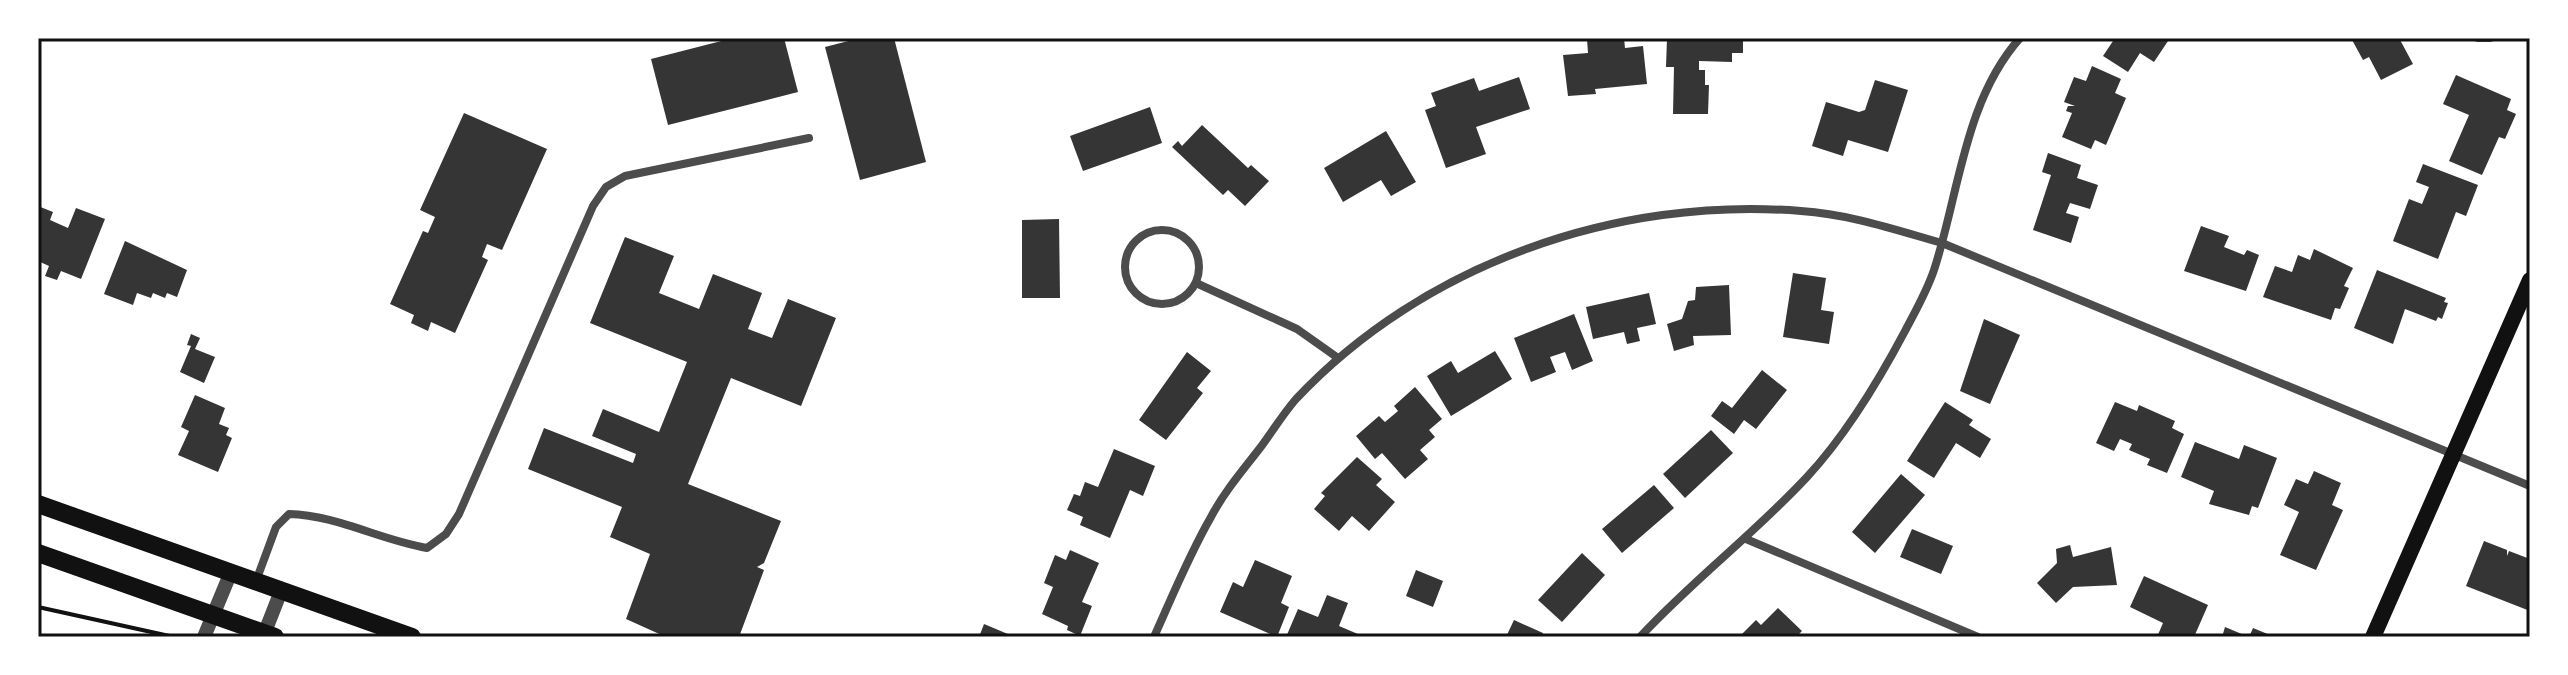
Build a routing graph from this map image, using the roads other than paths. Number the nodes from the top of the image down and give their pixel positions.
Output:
1 (2020, 38) edge
2 (2478, 38) edge
3 (2490, 38) edge
4 (809, 138) dead end
5 (1942, 243) junction
6 (2530, 280) edge
7 (1196, 283) junction
8 (1338, 358) junction
9 (2453, 455) junction
10 (2530, 486) edge
11 (38, 504) edge
12 (1746, 539) junction
13 (38, 553) edge
14 (231, 572) junction
15 (256, 582) junction
16 (281, 591) junction
17 (213, 615) junction
18 (267, 636) edge
19 (204, 637) edge
20 (412, 637) edge
21 (1154, 637) edge
22 (1640, 637) edge
23 (1978, 637) edge
24 (2373, 637) edge

1 - 5 street
2 - 3 street
4 - 15 street
5 - 8 street
5 - 9 street
5 - 12 street
6 - 9 main road
7 - 7 street
7 - 8 street
8 - 21 street
9 - 10 street
9 - 24 main road
11 - 14 main road
12 - 22 street
12 - 23 street
13 - 17 main road
14 - 15 main road
14 - 17 street
15 - 16 main road
16 - 18 street
16 - 20 main road
17 - 18 main road
17 - 19 street

